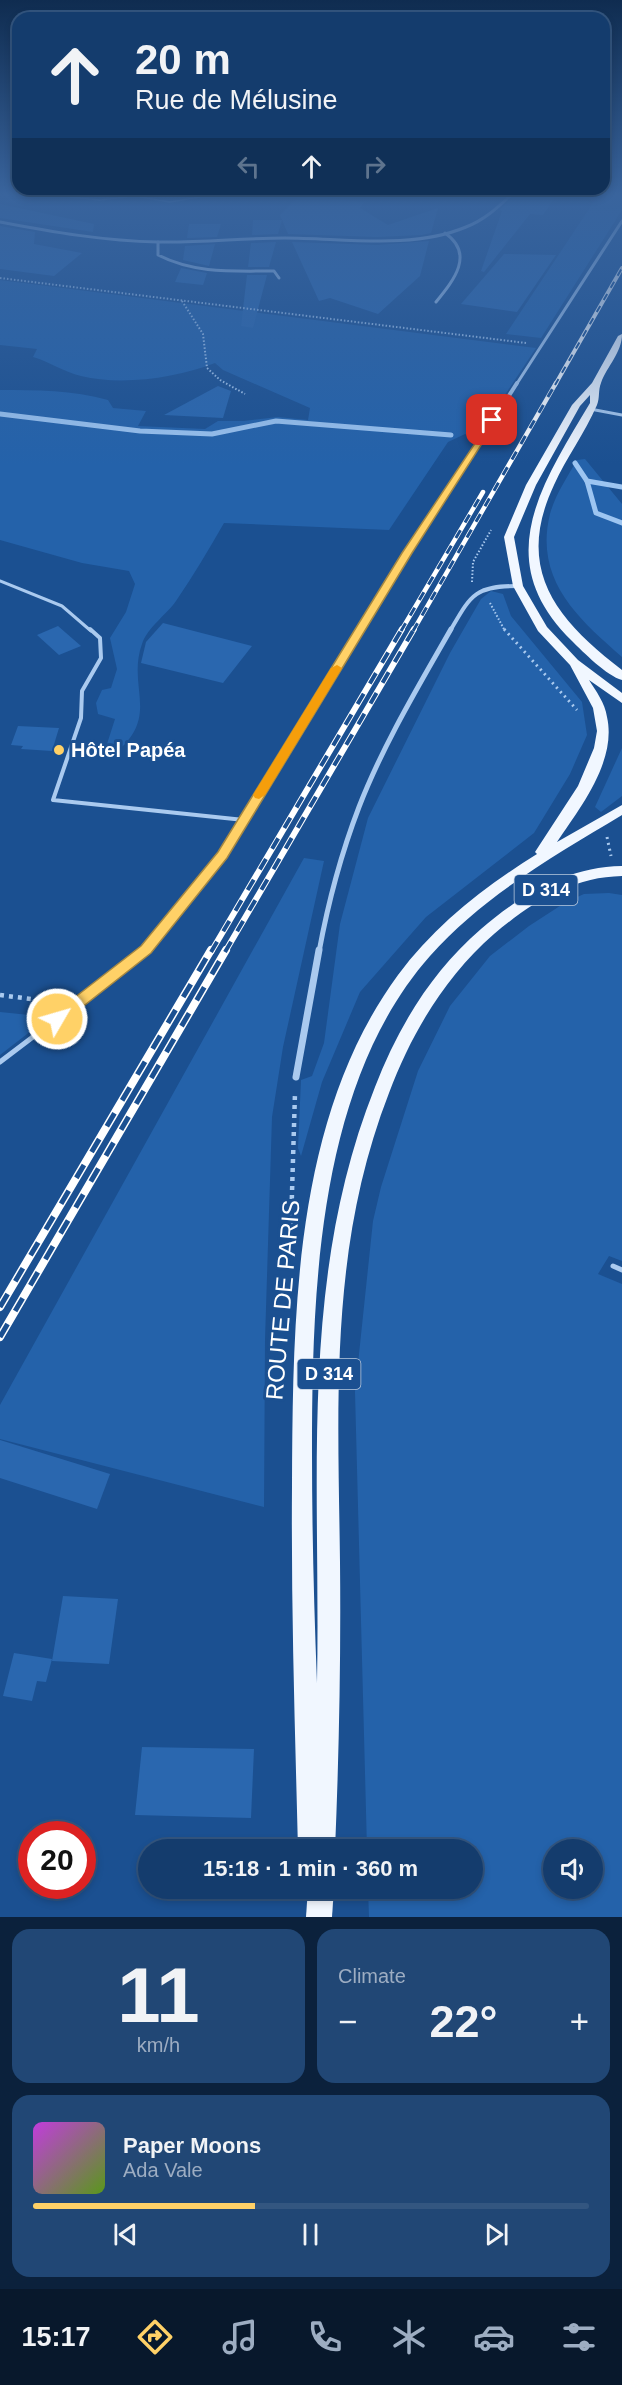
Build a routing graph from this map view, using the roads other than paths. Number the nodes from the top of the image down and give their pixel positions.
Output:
1 (448, 285) edge
2 (580, 285) edge
3 (436, 302) dead end
4 (622, 336) edge
5 (596, 384) junction
6 (590, 410) junction
7 (622, 415) edge
8 (0, 580) edge
9 (518, 586) junction
10 (574, 663) junction
11 (622, 676) edge
12 (622, 699) edge
13 (622, 808) edge
14 (244, 820) junction
15 (537, 858) junction
16 (622, 871) edge
17 (125, 967) joint
18 (0, 1062) edge
19 (296, 1077) dead end
20 (613, 1266) dead end
21 (622, 1270) edge
22 (310, 1839) edge
23 (324, 1839) edge
24 (311, 1899) edge
25 (320, 1899) edge
26 (312, 1917) edge
27 (319, 1917) edge

1 - 3 street
2 - 14 street
4 - 5 main road
5 - 6 main road
5 - 9 main road
6 - 7 lane
6 - 11 main road
8 - 14 lane
9 - 10 main road
9 - 19 street
10 - 12 main road
10 - 15 main road
13 - 15 main road, ROUTE DE PARIS / D 314
14 - 17 street
15 - 22 main road, ROUTE DE PARIS / D 314
16 - 23 main road, D 314
17 - 18 lane
20 - 21 lane
24 - 26 main road
25 - 27 main road

